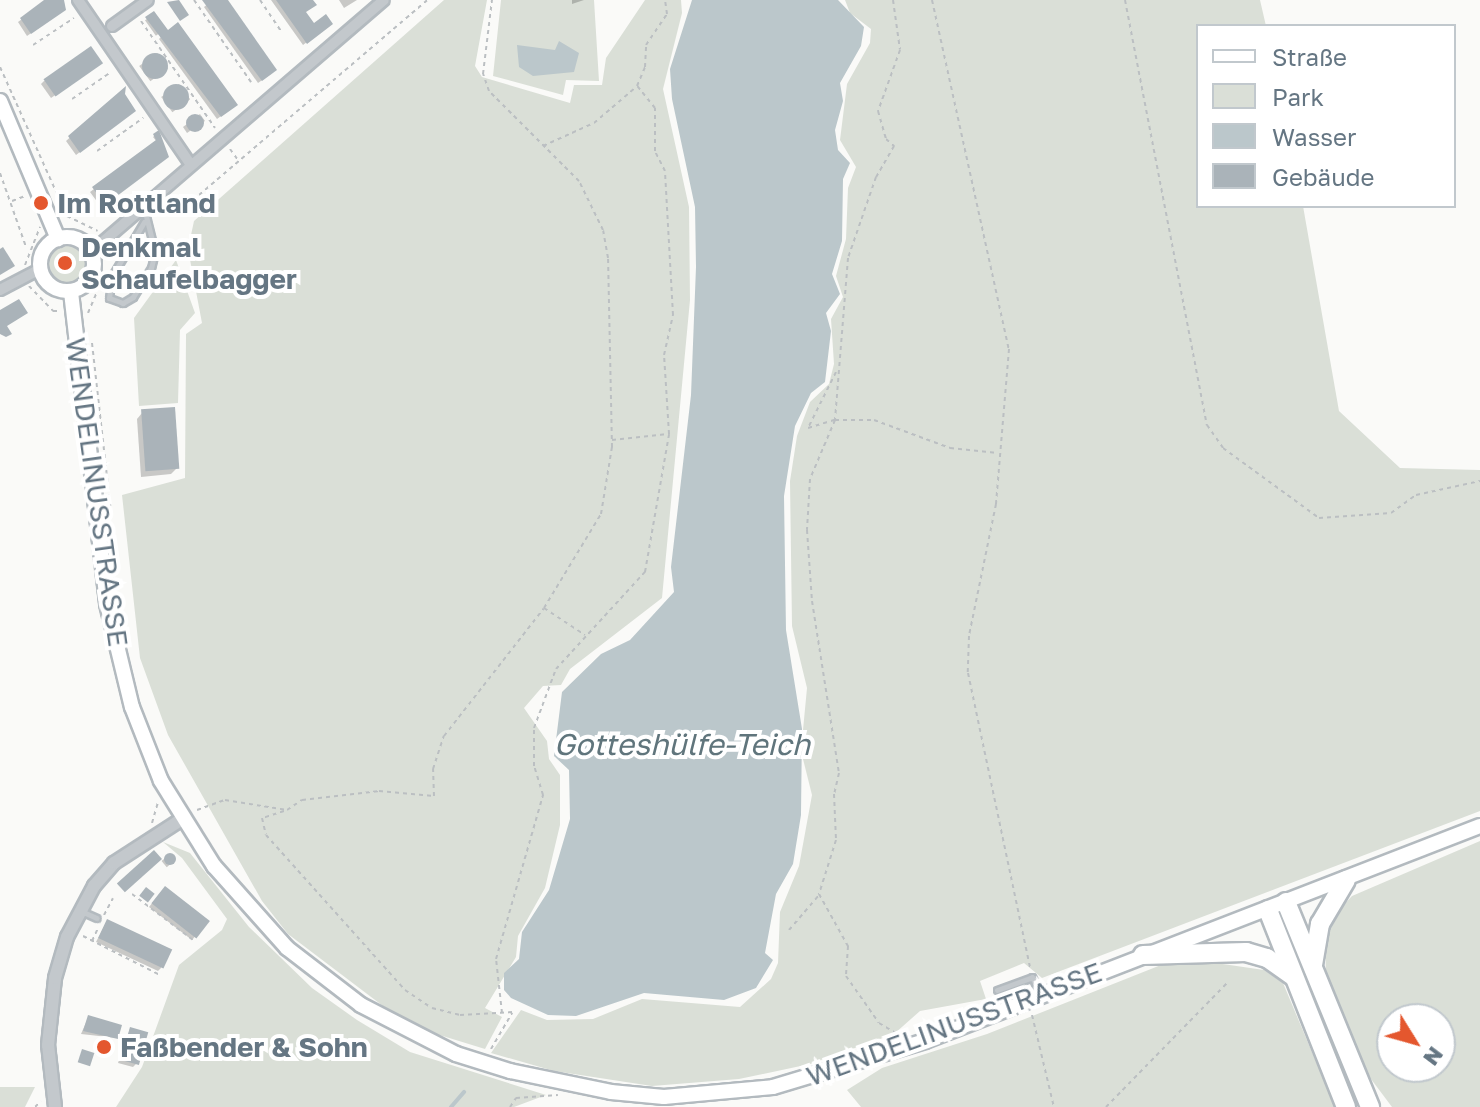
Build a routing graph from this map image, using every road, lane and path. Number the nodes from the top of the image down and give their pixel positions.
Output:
1 (78, 0) edge
2 (148, 0) edge
3 (194, 0) edge
4 (260, 0) edge
5 (384, 0) edge
6 (427, 0) edge
7 (492, 0) edge
8 (665, 0) edge
9 (893, 0) edge
10 (932, 0) edge
11 (1125, 0) edge
12 (85, 10) junction
13 (134, 10) junction
14 (281, 31) dead end
15 (102, 35) junction
16 (33, 45) dead end
17 (121, 64) junction
18 (0, 67) edge
19 (251, 82) dead end
20 (637, 86) junction
21 (72, 99) dead end
22 (0, 101) edge
23 (153, 110) junction
24 (223, 139) junction
25 (543, 146) junction
26 (97, 151) dead end
27 (239, 161) junction
28 (191, 165) junction
29 (0, 173) edge
30 (11, 201) junction
31 (27, 201) dead end
32 (145, 215) junction
33 (58, 239) junction
34 (103, 241) junction
35 (27, 250) dead end
36 (91, 252) junction
37 (40, 269) junction
38 (105, 275) dead end
39 (0, 290) edge
40 (71, 292) junction
41 (88, 318) dead end
42 (90, 333) dead end
43 (837, 371) junction
44 (835, 420) junction
45 (669, 434) junction
46 (612, 440) junction
47 (1000, 453) junction
48 (1480, 481) edge
49 (111, 515) dead end
50 (544, 608) junction
51 (586, 635) junction
52 (287, 810) junction
53 (187, 815) junction
54 (199, 823) dead end
55 (1480, 826) edge
56 (1346, 880) junction
57 (132, 894) dead end
58 (819, 894) junction
59 (1286, 902) junction
60 (80, 910) junction
61 (1268, 910) junction
62 (97, 918) dead end
63 (73, 923) junction
64 (789, 930) dead end
65 (193, 940) dead end
66 (1143, 955) junction
67 (1303, 974) junction
68 (160, 975) dead end
69 (1032, 977) junction
70 (1227, 983) dead end
71 (997, 990) dead end
72 (1041, 995) junction
73 (502, 1013) junction
74 (912, 1033) dead end
75 (901, 1036) junction
76 (890, 1040) dead end
77 (488, 1055) dead end
78 (564, 1084) junction
79 (55, 1107) edge
80 (510, 1107) edge
81 (1054, 1107) edge
82 (1106, 1107) edge
83 (1346, 1107) edge
84 (1370, 1107) edge

1 - 12 street
2 - 13 street
3 - 19 path
4 - 14 path
5 - 24 street
6 - 27 path
7 - 25 path
8 - 20 path
9 - 43 path
10 - 47 path
11 - 48 path
12 - 15 street
12 - 16 path
13 - 15 street
13 - 24 path
15 - 17 street
17 - 21 path
17 - 23 street
18 - 34 path
20 - 25 path
20 - 45 path
22 - 33 main road
23 - 26 path
23 - 28 street
24 - 27 path
24 - 28 street
25 - 46 path
27 - 32 path
28 - 32 street
29 - 30 path
30 - 31 path
30 - 35 path
32 - 32 lane
32 - 34 street
33 - 36 main road
33 - 37 main road
34 - 36 street
36 - 40 main road
37 - 39 street
37 - 40 main road
38 - 41 path
40 - 53 main road, WENDELINUSSTRASSE
42 - 49 path
43 - 44 path
43 - 44 path
44 - 47 path
44 - 58 path
45 - 46 path
45 - 51 path
46 - 50 path
47 - 69 path
50 - 51 path
50 - 52 path
51 - 73 path
52 - 53 path
52 - 73 path
53 - 54 path
53 - 60 street
53 - 78 main road, WENDELINUSSTRASSE
55 - 56 main road, WENDELINUSSTRASSE
56 - 59 main road, WENDELINUSSTRASSE
56 - 67 highway
57 - 65 path
58 - 64 path
58 - 75 path
59 - 61 main road, WENDELINUSSTRASSE
59 - 67 highway
60 - 62 lane
60 - 63 street
61 - 66 main road, WENDELINUSSTRASSE
61 - 67 highway
63 - 68 path
63 - 79 street
66 - 67 highway
66 - 72 main road, WENDELINUSSTRASSE
67 - 83 highway
67 - 84 highway
69 - 71 lane
69 - 72 lane
70 - 82 path
72 - 78 main road, WENDELINUSSTRASSE
72 - 81 path
73 - 77 path
74 - 75 path
75 - 76 path
78 - 80 path

